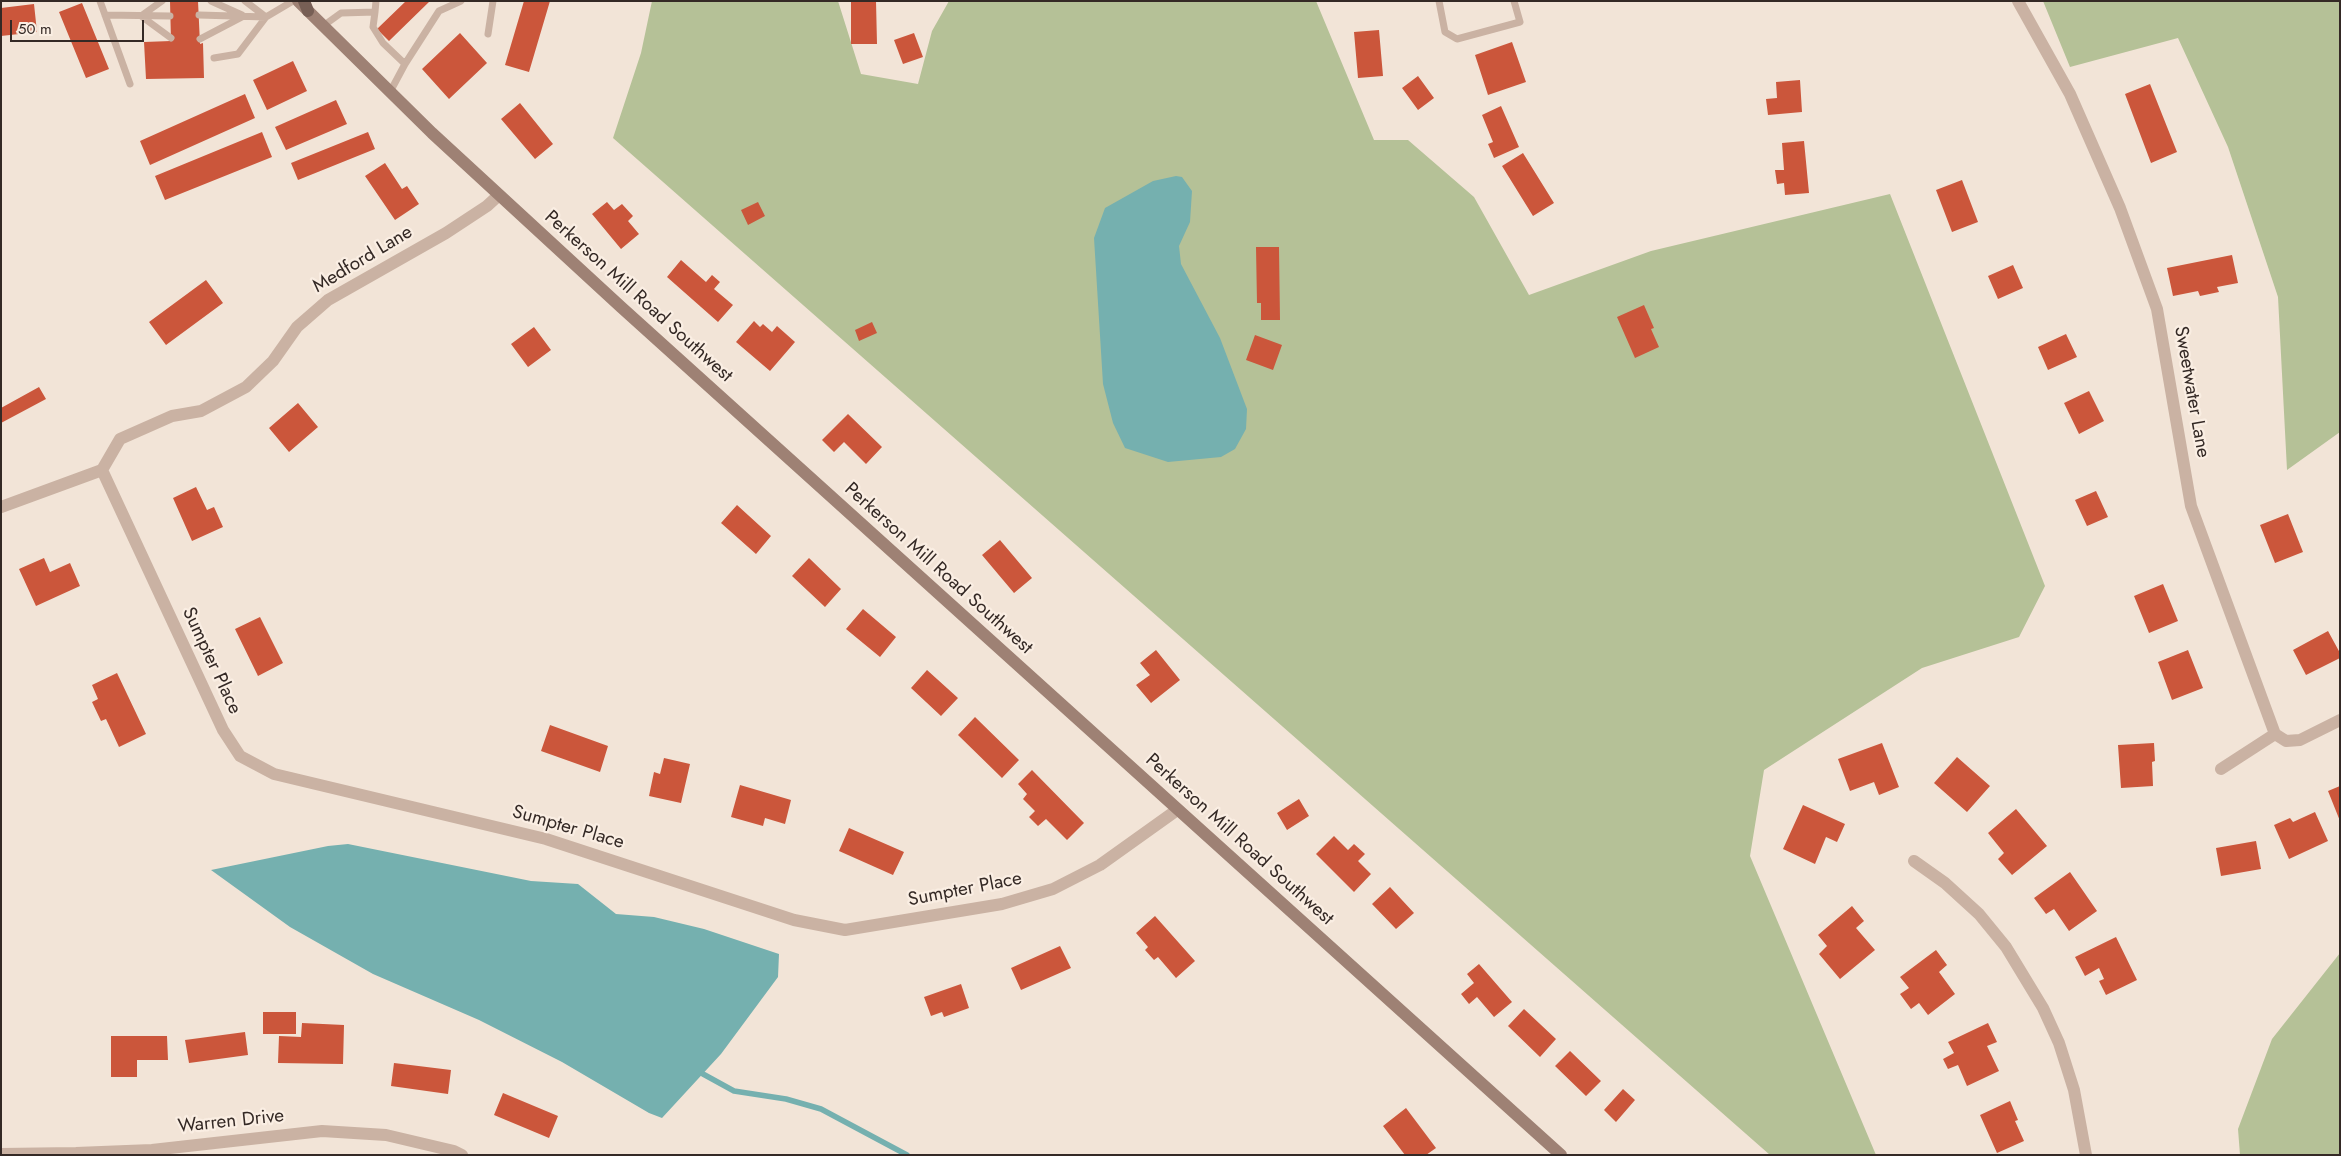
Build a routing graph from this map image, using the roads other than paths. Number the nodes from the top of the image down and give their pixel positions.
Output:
1 (100, 1) edge
2 (162, 1) edge
3 (211, 1) edge
4 (245, 1) edge
5 (293, 1) edge
6 (298, 1) edge
7 (376, 1) edge
8 (461, 1) edge
9 (493, 1) edge
10 (1439, 1) edge
11 (1514, 1) edge
12 (2018, 1) edge
13 (306, 6) edge
14 (375, 12) junction
15 (105, 15) junction
16 (199, 15) dead end
17 (141, 16) junction
18 (170, 16) dead end
19 (244, 16) junction
20 (266, 17) junction
21 (323, 26) junction
22 (488, 34) dead end
23 (171, 38) dead end
24 (200, 39) dead end
25 (214, 58) dead end
26 (405, 64) junction
27 (130, 84) dead end
28 (390, 92) junction
29 (499, 195) junction
30 (102, 470) junction
31 (1, 507) edge
32 (2340, 720) edge
33 (2275, 734) junction
34 (2222, 769) dead end
35 (1177, 810) junction
36 (1914, 861) dead end
37 (1, 1154) edge
38 (462, 1155) edge
39 (1561, 1155) edge
40 (2086, 1155) edge

1 - 15 lane
2 - 17 lane
3 - 19 lane
4 - 20 lane
5 - 20 lane
6 - 13 street, Perkerson Mill Road Southwest
7 - 14 lane
8 - 26 lane
9 - 22 lane
10 - 11 lane
12 - 33 street, Sweetwater Lane
13 - 21 street, Perkerson Mill Road Southwest
14 - 21 lane
14 - 26 lane
15 - 17 lane
15 - 27 lane
16 - 19 lane
17 - 18 lane
17 - 23 lane
19 - 20 lane
19 - 24 lane
20 - 25 lane
21 - 28 street, Perkerson Mill Road Southwest
26 - 28 lane
28 - 29 street, Perkerson Mill Road Southwest
29 - 30 street, Medford Lane
29 - 35 street, Perkerson Mill Road Southwest
30 - 31 street
30 - 35 street, Sumpter Place
32 - 33 street
33 - 34 street
35 - 39 street, Perkerson Mill Road Southwest
36 - 40 street
37 - 38 street, Warren Drive

